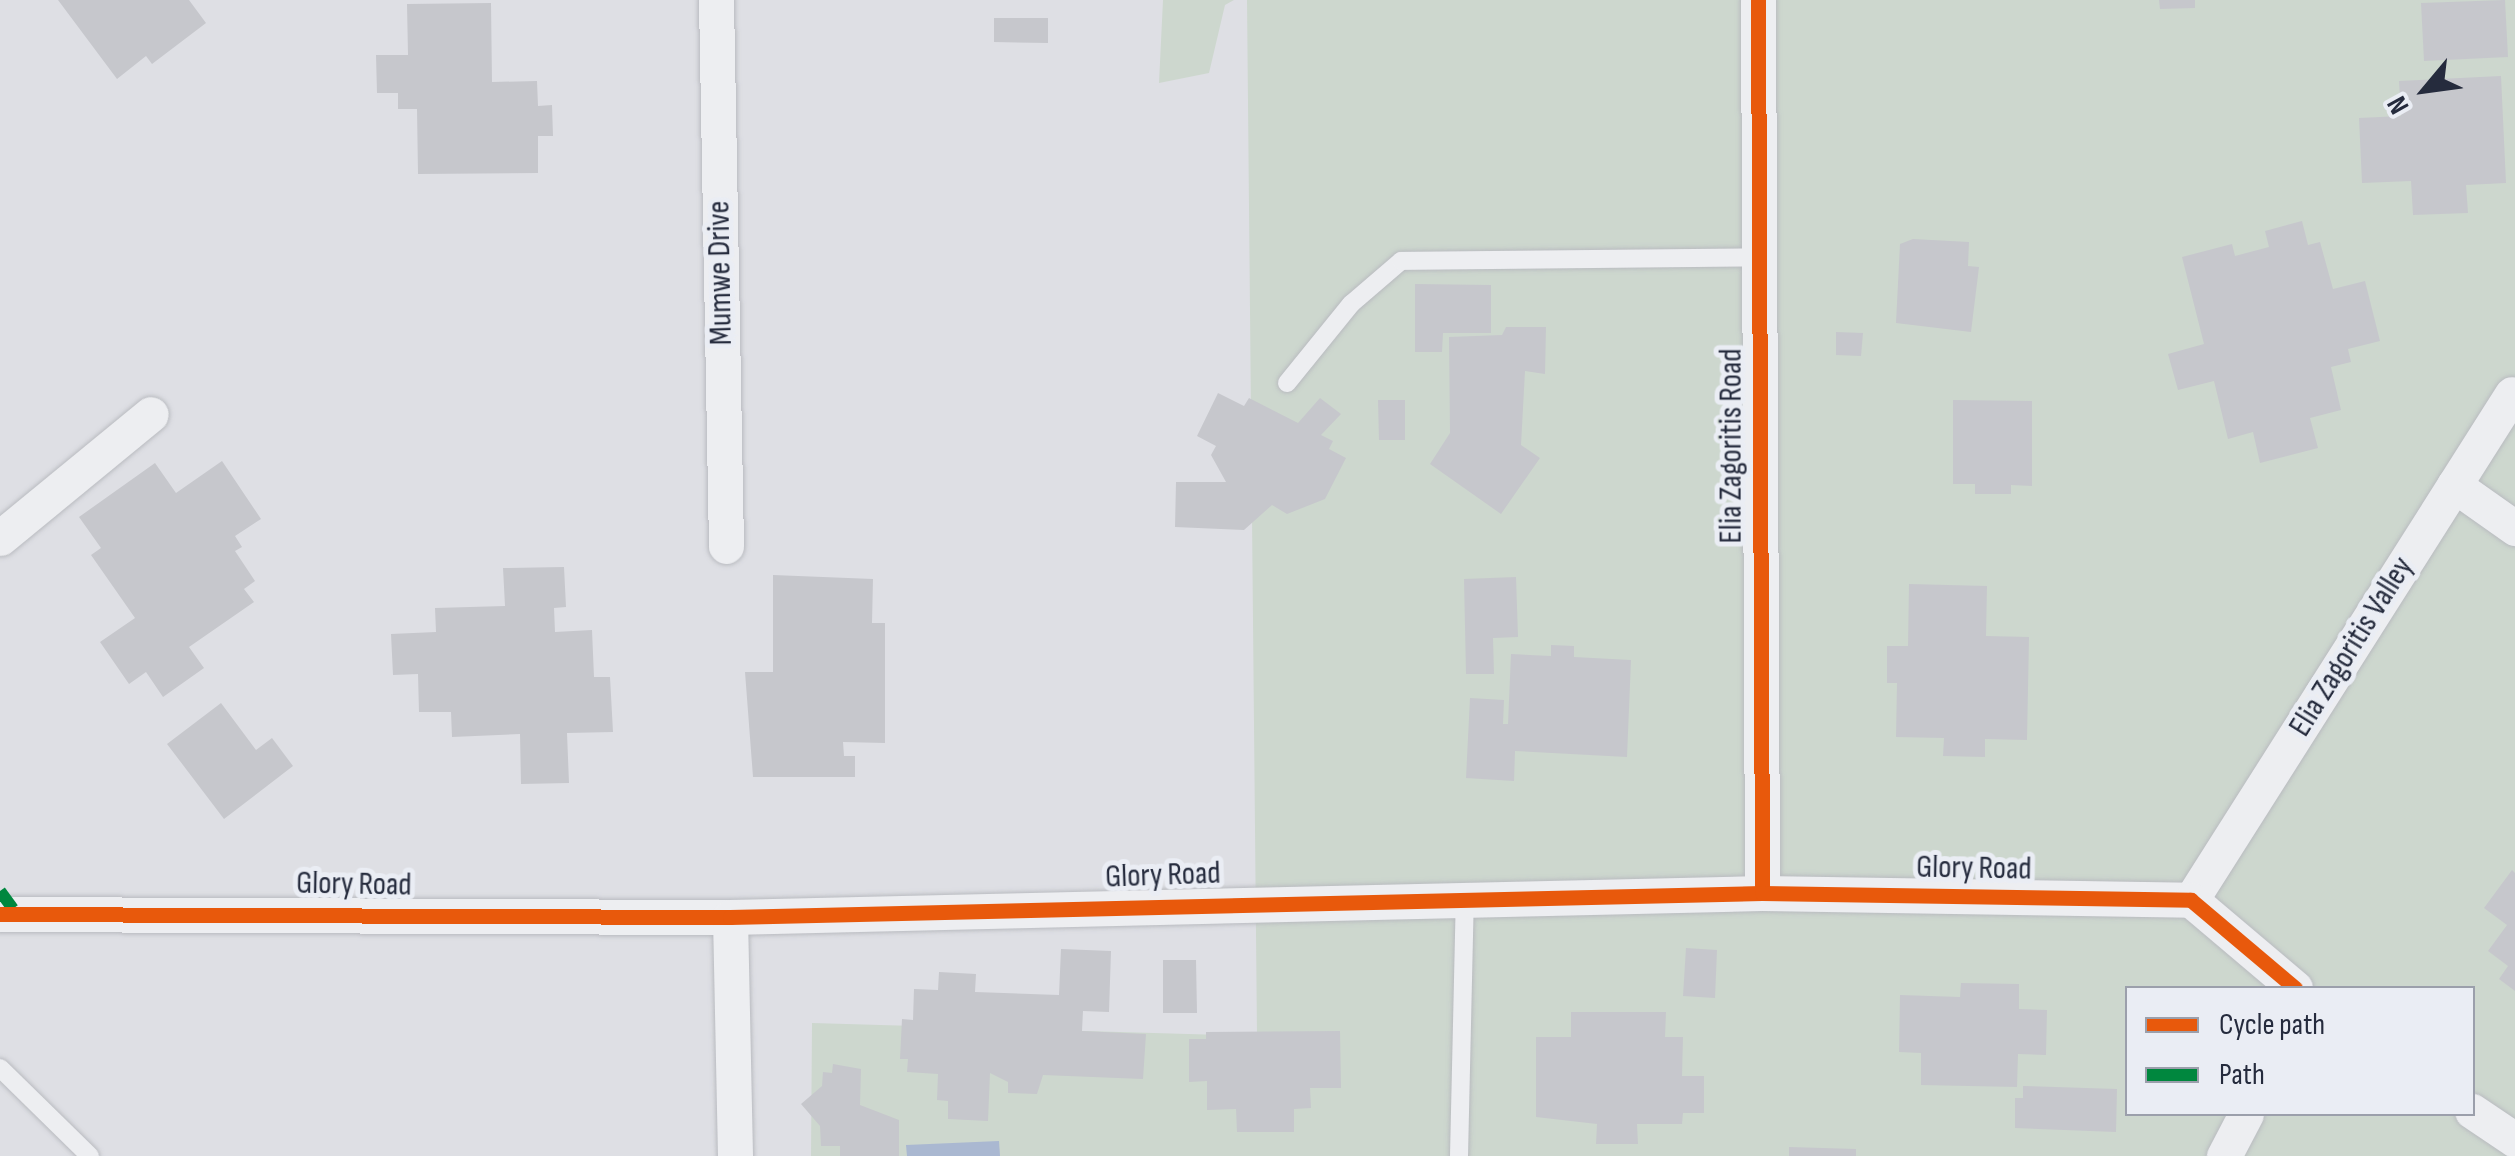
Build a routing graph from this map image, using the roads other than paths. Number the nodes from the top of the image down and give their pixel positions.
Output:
1 (716, 0) edge
2 (1758, 0) edge
3 (1759, 258) junction
4 (1286, 383) dead end
5 (2512, 394) dead end
6 (150, 414) dead end
7 (2454, 485) junction
8 (2515, 528) edge
9 (0, 538) edge
10 (726, 546) dead end
11 (1762, 893) junction
12 (1465, 895) junction
13 (2191, 900) junction
14 (0, 914) edge
15 (730, 917) junction
16 (2293, 986) edge
17 (0, 1068) edge
18 (2475, 1113) edge
19 (2245, 1116) edge
20 (2515, 1140) edge
21 (90, 1156) edge
22 (735, 1156) edge
23 (1459, 1156) edge
24 (2224, 1156) edge

1 - 10 street, Mumwe Drive
2 - 3 street, Elia Zagoritis Road
3 - 4 lane
3 - 11 street, Elia Zagoritis Road
5 - 7 street, Elia Zagoritis Valley
6 - 9 street
7 - 8 street
7 - 13 street, Elia Zagoritis Valley
11 - 12 street, Glory Road
11 - 13 street, Glory Road
12 - 15 street, Glory Road
12 - 23 lane
13 - 16 street
14 - 15 street, Glory Road
15 - 22 street
17 - 21 lane
18 - 20 street
19 - 24 street

